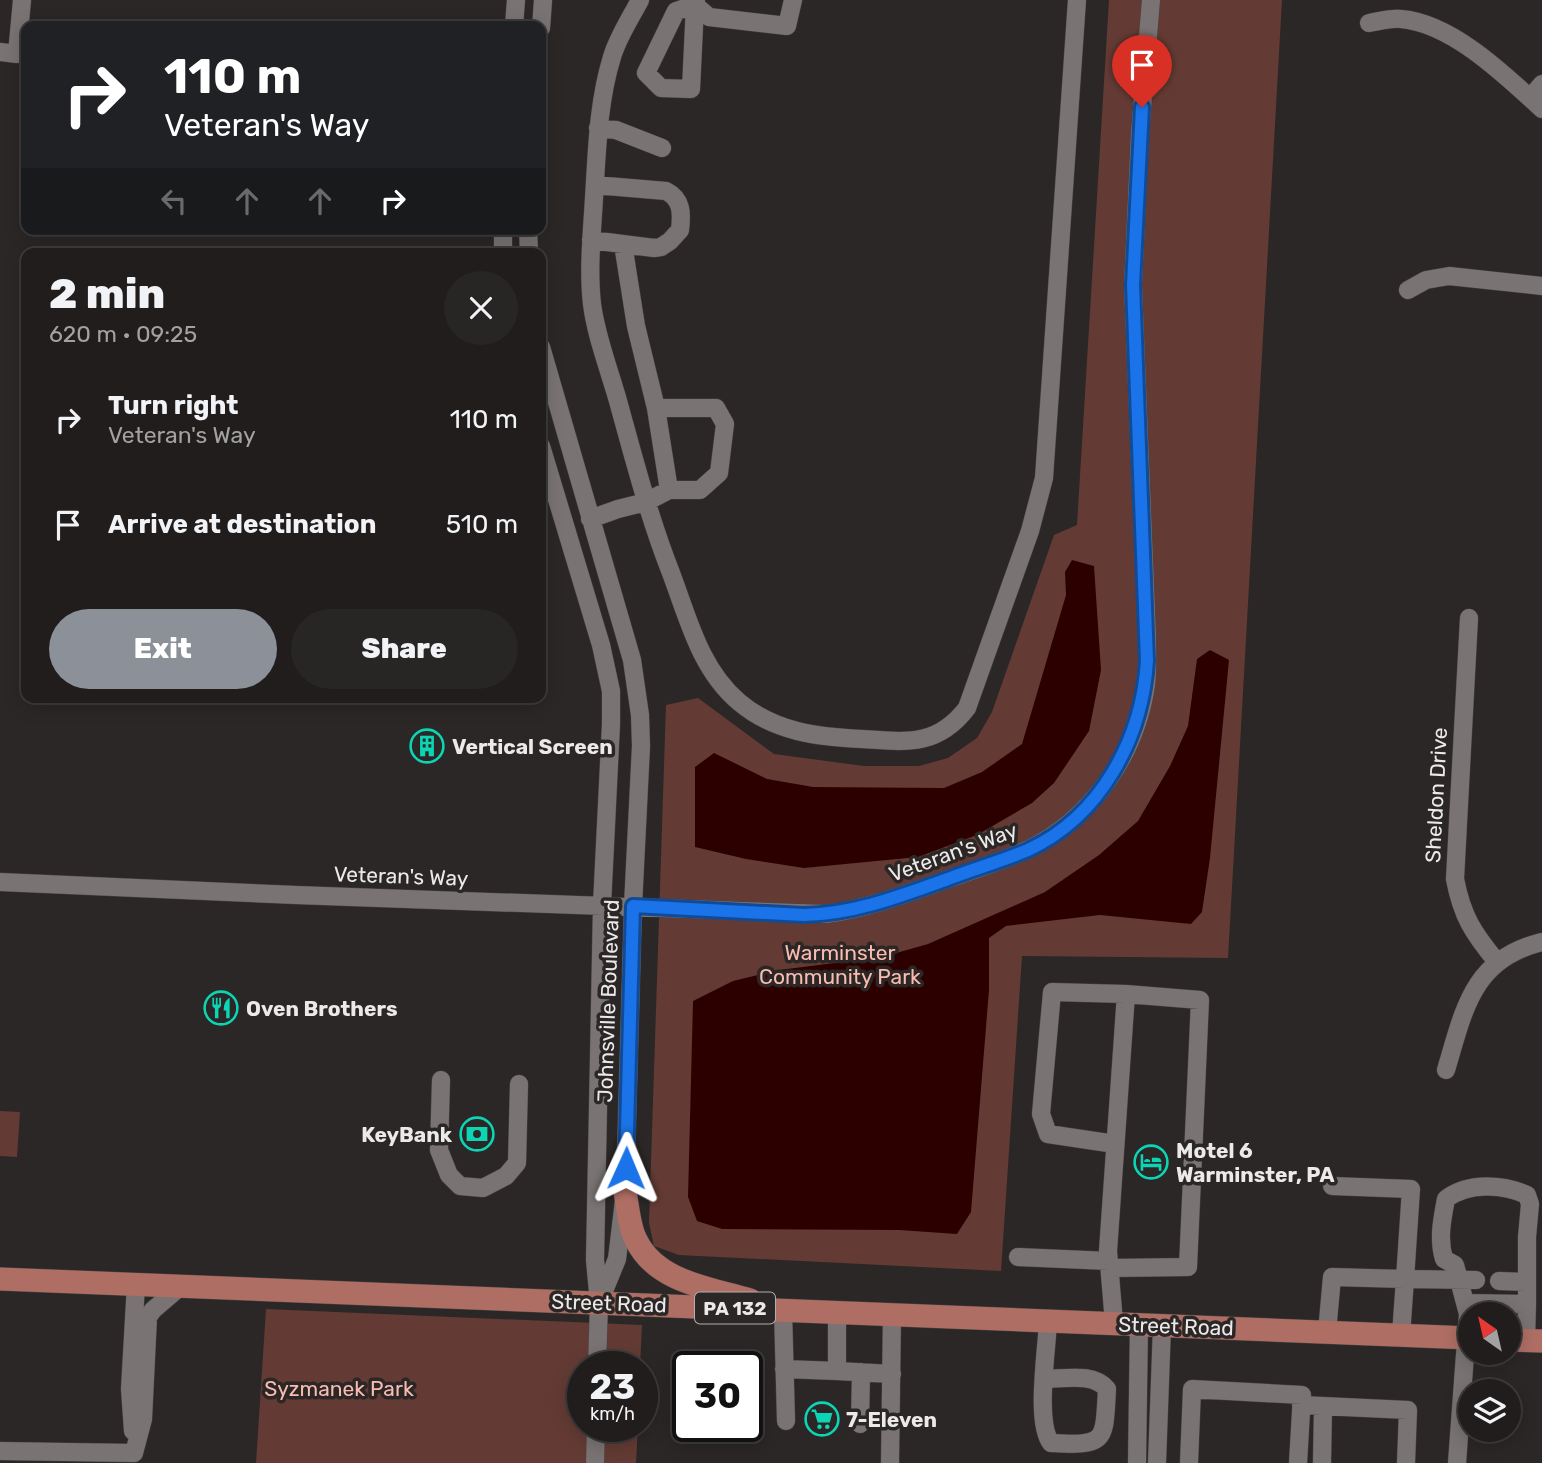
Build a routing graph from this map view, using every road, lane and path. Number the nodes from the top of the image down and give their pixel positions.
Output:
1 (22, 0) edge
2 (516, 0) edge
3 (542, 0) edge
4 (640, 0) edge
5 (793, 0) edge
6 (1077, 0) edge
7 (1152, 0) edge
8 (696, 3) edge
9 (514, 21) edge
10 (541, 21) edge
11 (1369, 23) dead end
12 (0, 52) edge
13 (1542, 84) edge
14 (1536, 103) edge
15 (598, 128) junction
16 (662, 148) dead end
17 (595, 185) junction
18 (592, 240) junction
19 (623, 244) junction
20 (1542, 286) edge
21 (1408, 290) dead end
22 (546, 365) edge
23 (656, 408) junction
24 (546, 463) edge
25 (668, 490) junction
26 (646, 502) junction
27 (590, 519) junction
28 (1469, 618) dead end
29 (0, 882) edge
30 (602, 905) junction
31 (633, 906) junction
32 (1542, 942) edge
33 (1497, 962) junction
34 (1126, 993) junction
35 (1446, 1070) dead end
36 (441, 1080) dead end
37 (519, 1084) dead end
38 (1115, 1144) junction
39 (1332, 1186) dead end
40 (625, 1192) junction
41 (1018, 1257) dead end
42 (1109, 1264) junction
43 (0, 1279) edge
44 (1405, 1279) junction
45 (1469, 1280) junction
46 (1499, 1281) dead end
47 (1526, 1282) junction
48 (136, 1284) junction
49 (181, 1286) junction
50 (1467, 1302) edge
51 (599, 1303) junction
52 (1521, 1304) edge
53 (1527, 1304) junction
54 (783, 1310) junction
55 (837, 1312) junction
56 (892, 1314) junction
57 (1048, 1321) junction
58 (1114, 1324) junction
59 (1151, 1325) junction
60 (1327, 1332) junction
61 (1401, 1335) junction
62 (1458, 1338) edge
63 (1525, 1340) edge
64 (598, 1351) edge
65 (1466, 1365) edge
66 (784, 1369) junction
67 (837, 1371) junction
68 (861, 1373) junction
69 (892, 1374) junction
70 (1045, 1379) junction
71 (1312, 1405) junction
72 (786, 1421) dead end
73 (860, 1424) dead end
74 (596, 1442) edge
75 (0, 1451) edge
76 (134, 1453) junction
77 (595, 1463) edge
78 (890, 1463) edge
79 (1138, 1463) edge
80 (1157, 1463) edge
81 (1189, 1463) edge
82 (1298, 1463) edge
83 (1310, 1463) edge
84 (1322, 1463) edge
85 (1406, 1463) edge
86 (1457, 1463) edge

1 - 12 street
2 - 9 street
3 - 10 street
4 - 15 street
5 - 8 street
6 - 26 street
7 - 31 street, Veteran's Way
8 - 8 street
11 - 14 street
13 - 14 street
15 - 16 street
15 - 17 street
17 - 18 street
17 - 19 street
18 - 19 street
18 - 26 street
19 - 23 street
20 - 21 street
22 - 27 street, Johnsville Boulevard
23 - 25 street
23 - 25 street
24 - 30 street, Johnsville Boulevard
25 - 26 street
26 - 27 street
27 - 31 street, Johnsville Boulevard
28 - 33 street, Sheldon Drive
29 - 30 street, Veteran's Way
30 - 31 street, Veteran's Way
30 - 51 street, Johnsville Boulevard
31 - 40 street, Johnsville Boulevard
32 - 33 street
33 - 35 street
34 - 38 street
34 - 38 street
34 - 42 street
36 - 37 street
38 - 42 street
39 - 44 street
40 - 51 street, Johnsville Boulevard
40 - 54 main road
41 - 42 street
42 - 58 street
43 - 48 main road, Street Road / PA 132
44 - 45 street
44 - 60 street
44 - 61 street
45 - 47 street
45 - 50 street
46 - 47 street
47 - 53 street
48 - 49 main road, Street Road / PA 132
48 - 76 street
49 - 51 main road, Street Road / PA 132
49 - 76 street
51 - 54 main road, Street Road / PA 132
51 - 64 street
52 - 53 street
53 - 63 street
54 - 55 main road, Street Road / PA 132
54 - 66 street
55 - 56 main road, Street Road / PA 132
55 - 67 street
56 - 57 main road, Street Road / PA 132
56 - 69 street
57 - 58 main road, Street Road / PA 132
57 - 70 street
58 - 59 main road, Street Road / PA 132
59 - 60 main road, Street Road / PA 132
59 - 79 street
59 - 80 street
60 - 61 main road, Street Road / PA 132
61 - 62 main road, Street Road / PA 132
65 - 86 street
66 - 67 street
66 - 72 street
67 - 68 street
68 - 69 street
68 - 73 street
69 - 78 street
70 - 70 street
71 - 81 street
71 - 82 street
71 - 83 street
71 - 84 street
71 - 85 street
74 - 77 street
75 - 76 street

